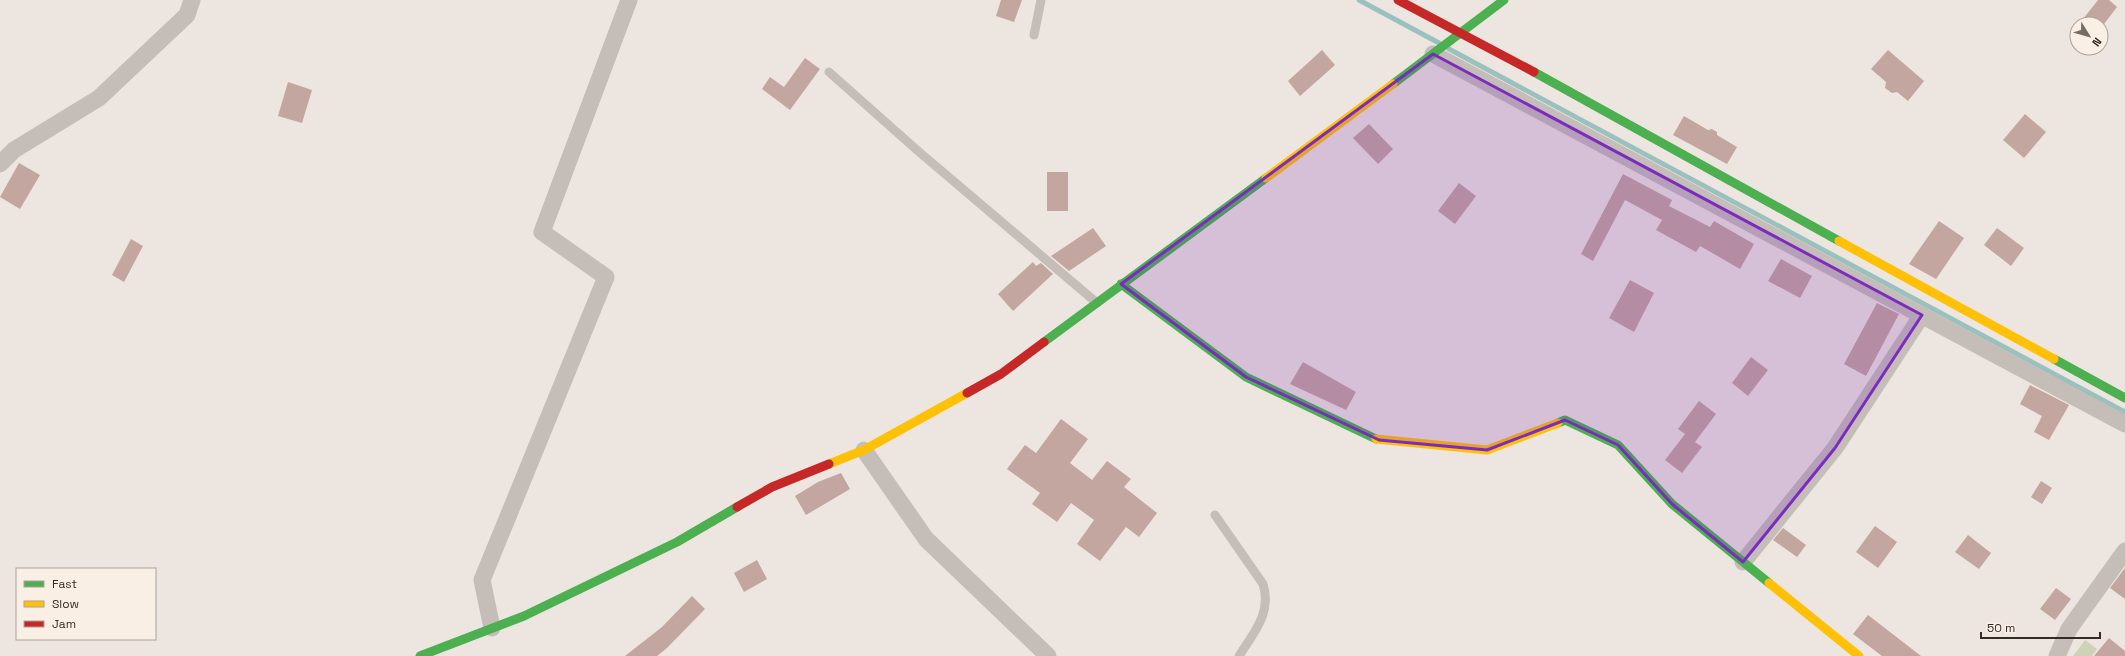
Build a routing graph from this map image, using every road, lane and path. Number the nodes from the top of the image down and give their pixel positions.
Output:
1 (192, 0) edge
2 (629, 0) edge
3 (1041, 0) edge
4 (1398, 0) edge
5 (1504, 0) edge
6 (1461, 32) junction
7 (1034, 35) dead end
8 (1433, 54) junction
9 (829, 72) dead end
10 (0, 164) edge
11 (1121, 284) junction
12 (1097, 303) junction
13 (1922, 315) junction
14 (2125, 398) edge
15 (2125, 424) edge
16 (864, 450) junction
17 (1215, 515) dead end
18 (2125, 551) edge
19 (1743, 562) junction
20 (492, 628) junction
21 (420, 656) edge
22 (1048, 656) edge
23 (1239, 656) edge
24 (1859, 656) edge
25 (2057, 656) edge

1 - 10 street
2 - 20 street
3 - 7 lane
4 - 6 street
5 - 6 street
6 - 8 street
6 - 14 street
8 - 11 street
8 - 13 street
9 - 12 lane
11 - 12 street
11 - 19 street
12 - 16 street
13 - 15 street
13 - 19 street
16 - 20 street
16 - 22 street
17 - 23 lane
18 - 25 street
19 - 24 street
20 - 21 street

